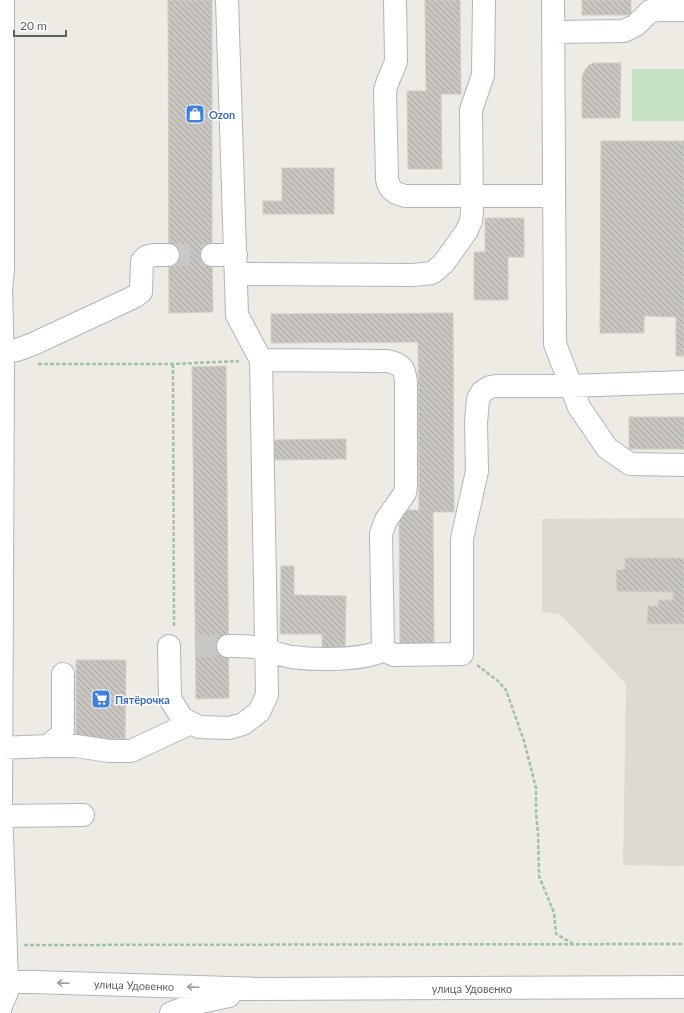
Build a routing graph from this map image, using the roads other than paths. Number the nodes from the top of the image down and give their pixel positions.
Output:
1 (3, 0) edge
2 (227, 0) edge
3 (395, 0) edge
4 (484, 0) edge
5 (553, 0) edge
6 (684, 10) edge
7 (553, 32) junction
8 (2, 70) edge
9 (472, 196) junction
10 (554, 196) junction
11 (168, 255) tunnel mouth
12 (212, 255) tunnel mouth
13 (237, 264) junction
14 (0, 289) edge
15 (2, 352) junction
16 (260, 360) junction
17 (684, 382) edge
18 (570, 386) junction
19 (684, 465) edge
20 (172, 638) road end
21 (228, 646) tunnel mouth
22 (383, 650) junction
23 (267, 651) junction
24 (63, 674) dead end
25 (191, 723) junction
26 (48, 746) junction
27 (1, 748) junction
28 (1, 811) edge
29 (84, 815) dead end
30 (684, 987) edge
31 (260, 989) junction
32 (4, 990) edge
33 (0, 1013) edge
34 (14, 1013) edge
35 (171, 1013) edge

1 - 8 street
2 - 13 street
3 - 9 street
4 - 9 street
5 - 7 street
6 - 7 street
7 - 10 street
8 - 14 street
9 - 10 street
9 - 13 street
10 - 18 street
11 - 15 street
12 - 13 street
13 - 16 street
14 - 15 street
15 - 27 street
16 - 22 street
16 - 23 street
17 - 18 street
18 - 19 street
18 - 22 street
20 - 25 street
21 - 23 street
22 - 23 street
23 - 25 street
24 - 26 street
25 - 26 street
26 - 27 street
27 - 28 street
28 - 29 street
28 - 32 street
30 - 31 street, улица Удовенко
31 -> 32 street, улица Удовенко
31 - 35 street, улица Удовенко
32 - 33 street
32 - 34 street

